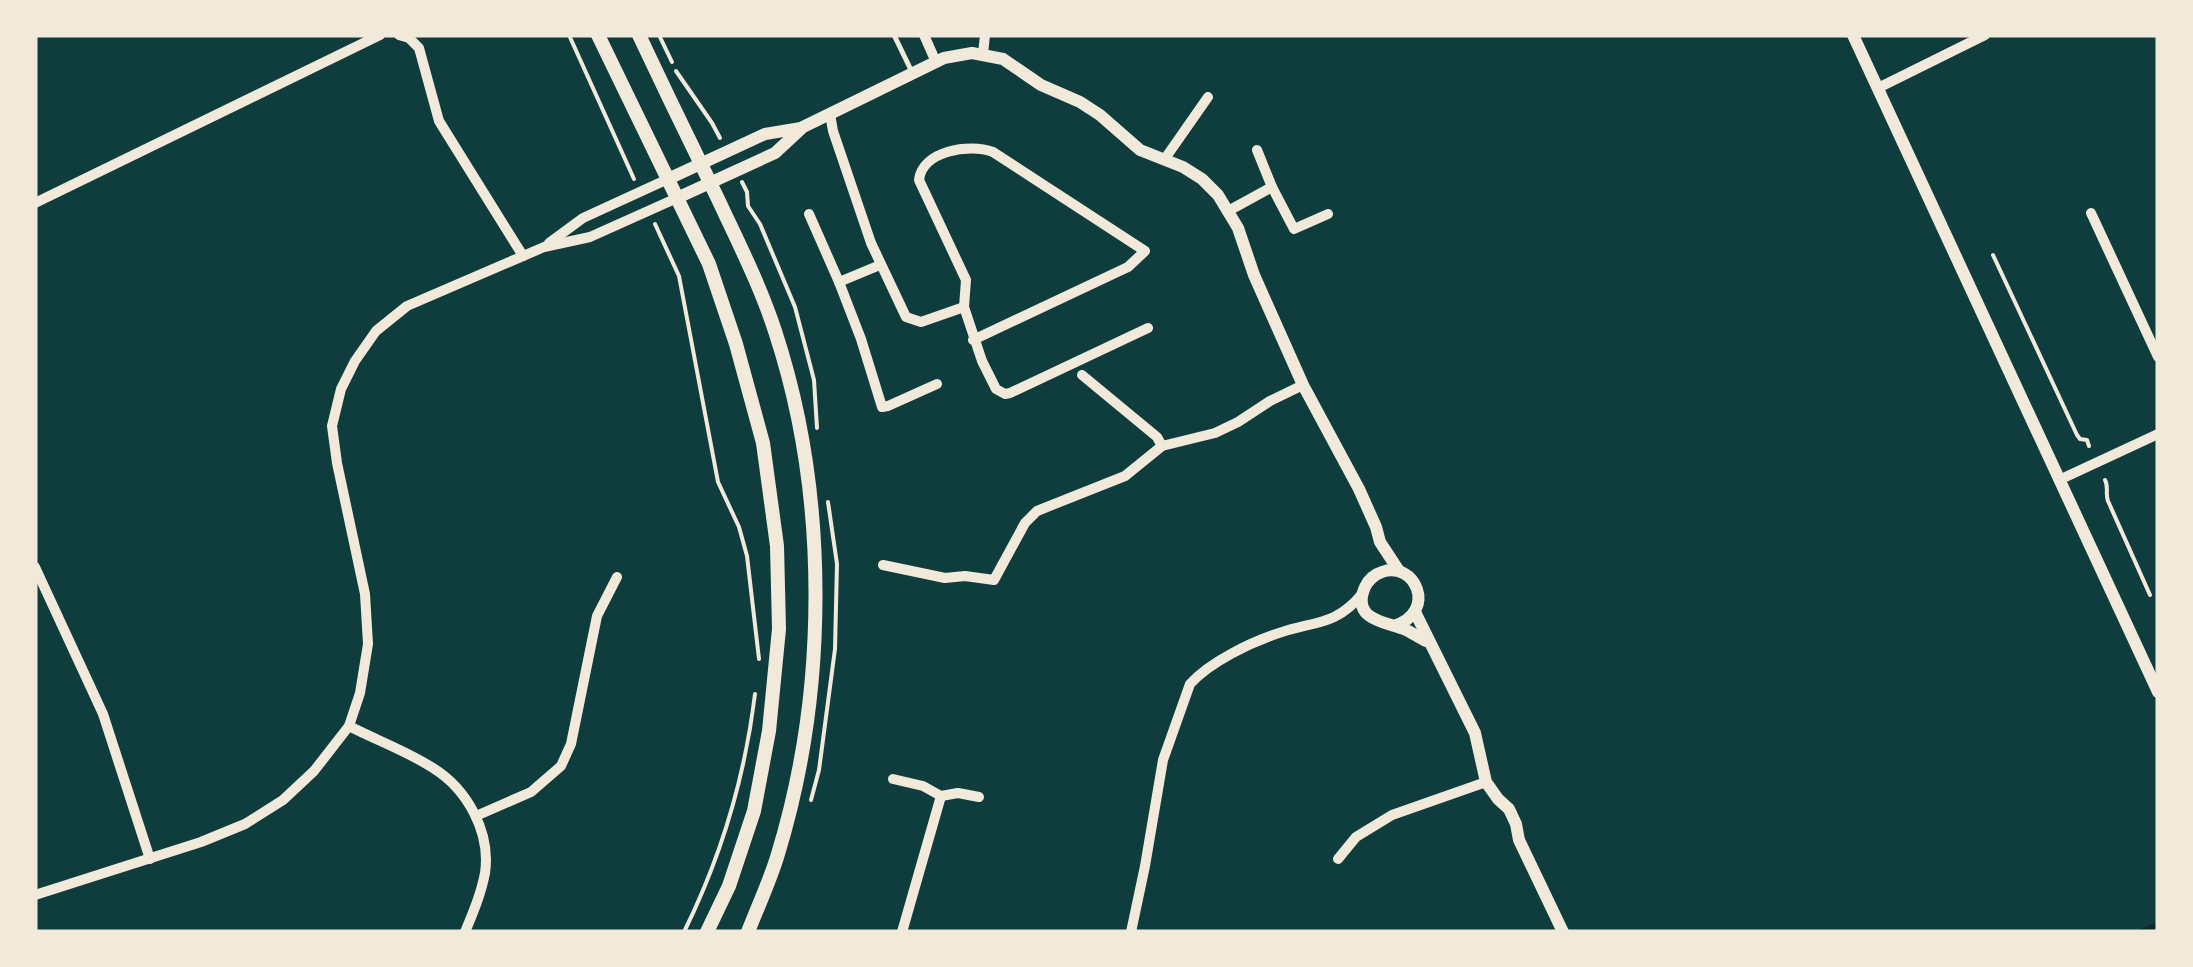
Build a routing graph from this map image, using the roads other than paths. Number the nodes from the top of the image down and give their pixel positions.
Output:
1 (380, 35) edge
2 (598, 35) edge
3 (638, 35) edge
4 (894, 35) edge
5 (924, 35) edge
6 (986, 35) edge
7 (1853, 35) edge
8 (1985, 35) edge
9 (406, 36) edge
10 (983, 54) junction
11 (936, 62) junction
12 (913, 73) junction
13 (1878, 88) junction
14 (1208, 98) dead end
15 (830, 114) junction
16 (803, 128) junction
17 (1257, 150) dead end
18 (1164, 160) junction
19 (700, 164) junction
20 (668, 179) junction
21 (710, 183) junction
22 (1272, 186) junction
23 (677, 198) junction
24 (35, 203) edge
25 (1230, 210) junction
26 (2090, 213) dead end
27 (809, 214) dead end
28 (1328, 214) dead end
29 (544, 247) junction
30 (523, 256) junction
31 (880, 265) junction
32 (839, 282) junction
33 (964, 307) junction
34 (1148, 328) dead end
35 (974, 340) junction
36 (2158, 356) edge
37 (1082, 375) dead end
38 (937, 384) dead end
39 (1303, 385) junction
40 (2158, 434) edge
41 (1162, 446) junction
42 (2059, 480) junction
43 (1380, 542) junction
44 (883, 565) dead end
45 (35, 567) edge
46 (1399, 572) junction
47 (1373, 576) junction
48 (617, 577) dead end
49 (1363, 592) junction
50 (1415, 612) junction
51 (1342, 614) junction
52 (1372, 618) junction
53 (1394, 626) junction
54 (1428, 642) junction
55 (2158, 692) edge
56 (349, 726) junction
57 (893, 779) dead end
58 (1486, 782) junction
59 (941, 796) junction
60 (979, 797) dead end
61 (476, 816) junction
62 (150, 858) junction
63 (1338, 859) dead end
64 (35, 895) edge
65 (464, 932) edge
66 (708, 932) edge
67 (748, 932) edge
68 (902, 932) edge
69 (1131, 932) edge
70 (1562, 932) edge

1 - 24 street
2 - 20 main road
3 - 19 main road
4 - 12 lane
5 - 11 street
6 - 10 street
7 - 13 street
8 - 13 street
9 - 30 street
10 - 11 street
10 - 18 street
11 - 12 street
12 - 15 street
13 - 42 street
14 - 18 street
15 - 16 street
15 - 31 street
16 - 19 street
16 - 21 street
17 - 22 street
18 - 25 street
19 - 20 street
19 - 21 main road
20 - 23 main road
20 - 29 street
21 - 23 street
21 - 67 main road
22 - 25 street
22 - 28 street
23 - 29 street
23 - 66 main road
25 - 39 street
26 - 36 street
27 - 32 street
29 - 30 street
30 - 56 street
31 - 32 street
31 - 33 street
32 - 38 street
33 - 35 street
33 - 35 street
34 - 35 street
37 - 41 street
39 - 41 street
39 - 43 street
40 - 42 street
41 - 44 street
42 - 55 street
43 - 46 street
43 - 47 street
45 - 62 street
46 - 47 street
46 - 50 street
47 - 49 street
48 - 61 street
49 - 51 street
49 - 52 street
50 - 53 street
50 - 54 street
51 - 52 street
51 - 69 street
52 - 53 street
53 - 54 street
54 - 58 street
56 - 61 street
56 - 62 street
57 - 59 street
58 - 63 street
58 - 70 street
59 - 60 street
59 - 68 street
61 - 65 street
62 - 64 street

